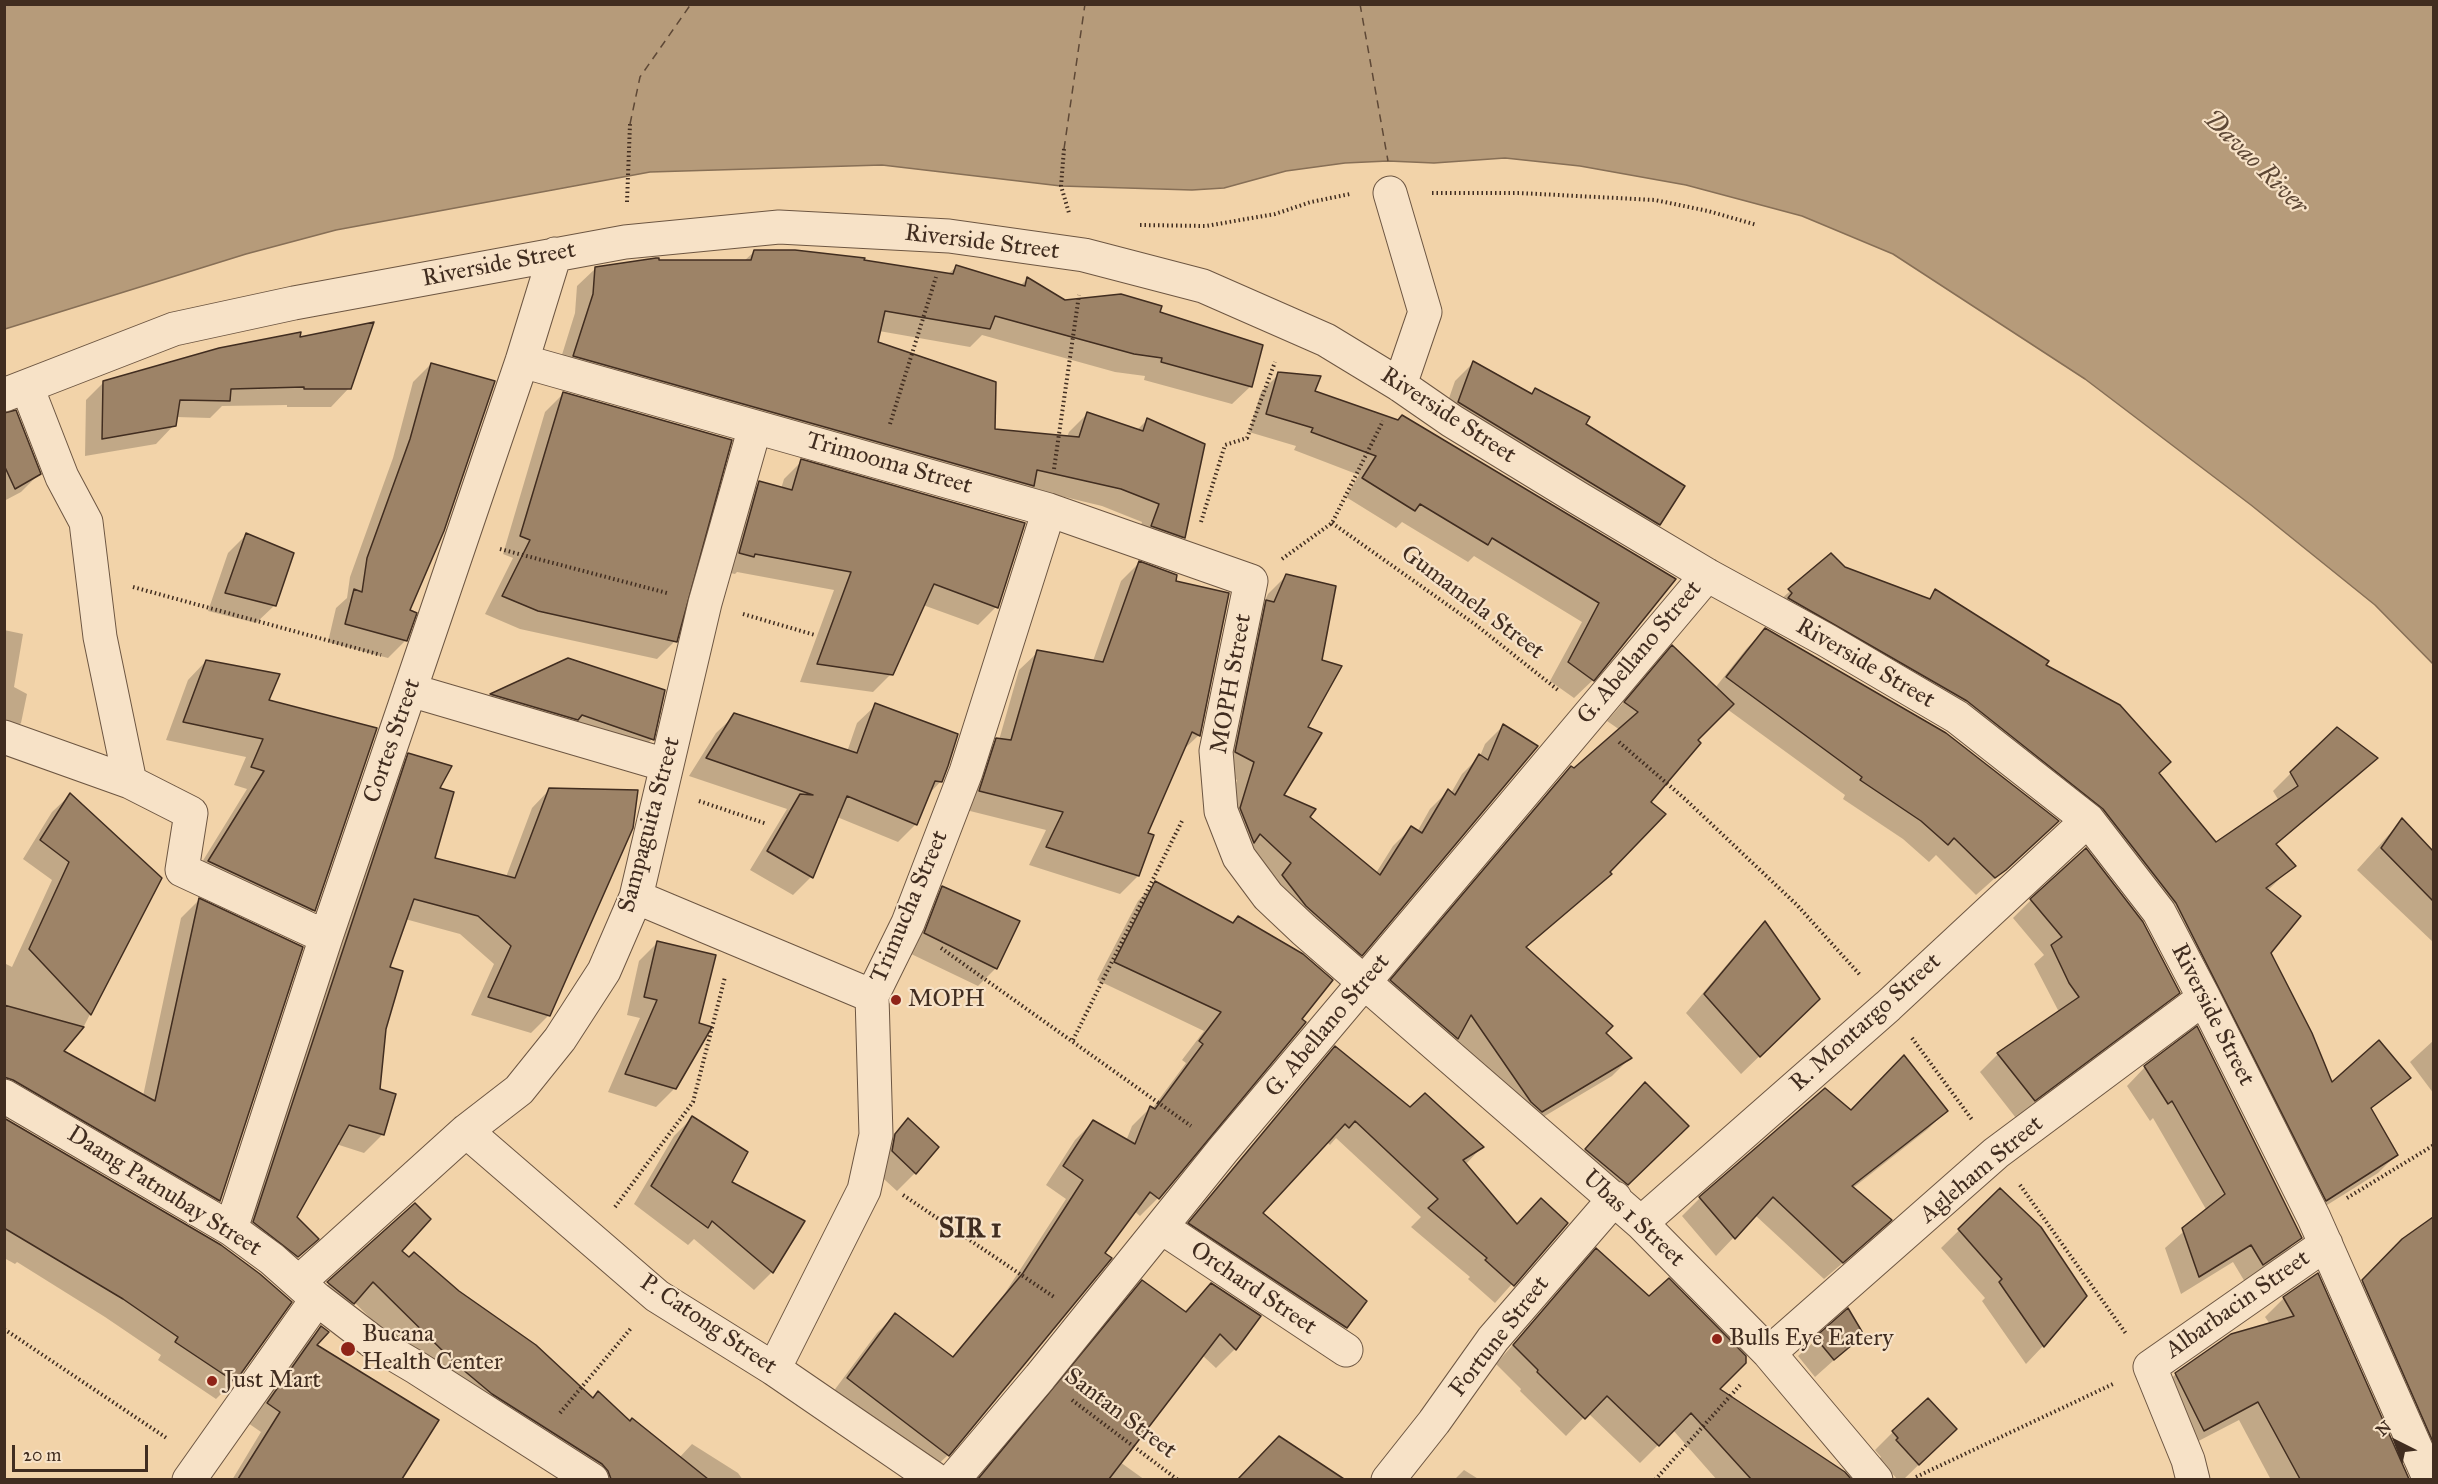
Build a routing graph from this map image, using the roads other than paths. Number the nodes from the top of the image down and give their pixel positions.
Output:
1 (1390, 193) dead end
2 (555, 254) junction
3 (522, 361) junction
4 (1400, 385) junction
5 (16, 391) edge
6 (755, 427) junction
7 (1048, 510) junction
8 (1707, 575) junction
9 (1251, 581) joint
10 (414, 678) junction
11 (4, 737) edge
12 (664, 776) junction
13 (130, 782) junction
14 (2088, 820) junction
15 (636, 897) junction
16 (326, 937) junction
17 (1365, 983) junction
18 (872, 996) junction
19 (2204, 998) junction
20 (4, 1096) edge
21 (466, 1131) junction
22 (1615, 1198) junction
23 (1641, 1223) junction
24 (1161, 1227) junction
25 (231, 1229) junction
26 (2320, 1231) junction
27 (308, 1291) junction
28 (1346, 1350) dead end
29 (1769, 1353) junction
30 (774, 1369) junction
31 (195, 1470) edge
32 (592, 1479) edge
33 (936, 1479) edge
34 (953, 1479) edge
35 (1388, 1479) edge
36 (1876, 1479) edge
37 (2193, 1479) edge
38 (2430, 1479) edge

1 - 4 street
2 - 3 street, Cortes Street
2 - 4 street, Riverside Street
2 - 5 street, Riverside Street
3 - 6 street, Trimooma Street
3 - 10 street, Cortes Street
4 - 8 street, Riverside Street
5 - 13 street
6 - 7 street, Trimooma Street
6 - 12 street, Sampaguita Street
7 - 9 street, Trimooma Street
7 - 18 street, Trimucha Street
8 - 14 street, Riverside Street
8 - 17 street, G. Abellano Street
9 - 17 street, MOPH Street
10 - 12 street
10 - 16 street, Cortes Street
11 - 13 street
12 - 15 street, Sampaguita Street
13 - 16 street
14 - 19 street, Riverside Street
14 - 23 street, R. Montargo Street
15 - 18 street
15 - 21 street, Sampaguita Street
16 - 25 street, Cortes Street
17 - 22 street, Ubas 1 Street
17 - 24 street, G. Abellano Street
18 - 30 street, Trimucha Street
19 - 26 street, Riverside Street
19 - 29 street, Agleham Street
20 - 25 street, Daang Patnubay Street
21 - 27 street, Sampaguita Street
21 - 30 street, P. Catong Street
22 - 23 street, Ubas 1 Street
22 - 35 street, Fortune Street
23 - 29 street, Ubas 1 Street
24 - 28 street, Orchard Street
24 - 34 street, G. Abellano Street
25 - 27 street, Daang Patnubay Street
26 - 37 street, Albarbacin Street
26 - 38 street, Riverside Street
27 - 31 street
27 - 32 street, Daang Patnubay Street
29 - 36 street, Ubas 1 Street
30 - 33 street, P. Catong Street

